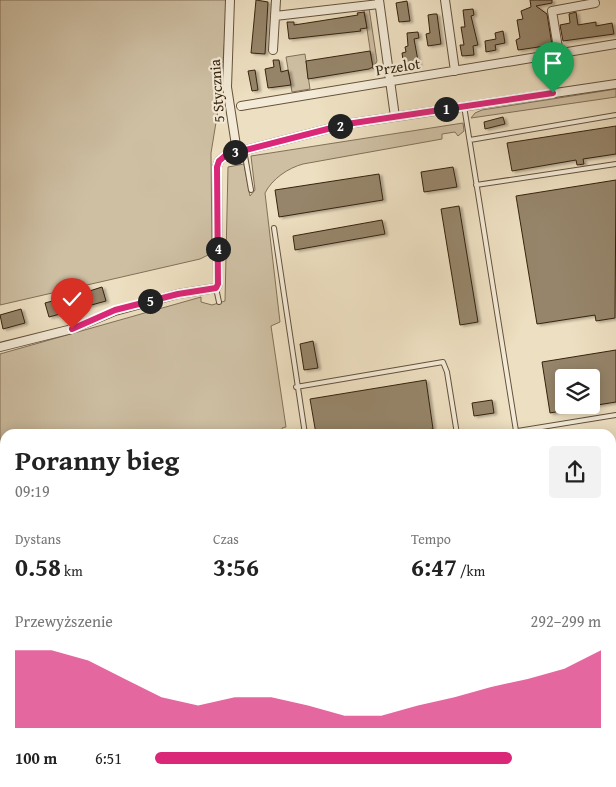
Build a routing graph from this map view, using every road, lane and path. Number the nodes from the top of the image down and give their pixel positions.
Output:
1 (230, 0) edge
2 (276, 0) edge
3 (445, 0) edge
4 (379, 2) edge
5 (595, 3) dead end
6 (275, 16) junction
7 (616, 44) edge
8 (273, 50) dead end
9 (559, 54) junction
10 (455, 71) junction
11 (390, 82) junction
12 (616, 84) edge
13 (241, 106) dead end
14 (464, 106) junction
15 (616, 115) edge
16 (395, 117) junction
17 (470, 140) junction
18 (240, 151) junction
19 (616, 164) edge
20 (476, 185) junction
21 (251, 190) dead end
22 (274, 228) dead end
23 (216, 288) junction
24 (219, 302) dead end
25 (0, 347) edge
26 (296, 387) junction
27 (616, 415) edge
28 (303, 429) edge
29 (456, 429) edge
30 (516, 429) edge
31 (528, 429) edge

1 - 18 street, 5 Stycznia
2 - 6 street
3 - 10 street
4 - 6 street
4 - 11 street
5 - 9 street
6 - 8 street
7 - 9 street, Przelot
9 - 10 street, Przelot
10 - 11 street, Przelot
11 - 13 street, Przelot
11 - 16 street
12 - 14 street
14 - 16 street
14 - 17 lane
15 - 17 lane
16 - 18 street
17 - 20 lane
18 - 21 lane
18 - 23 street
19 - 20 lane
20 - 30 lane
22 - 26 lane
23 - 24 lane
23 - 25 street
26 - 28 lane
26 - 29 lane
27 - 31 lane

